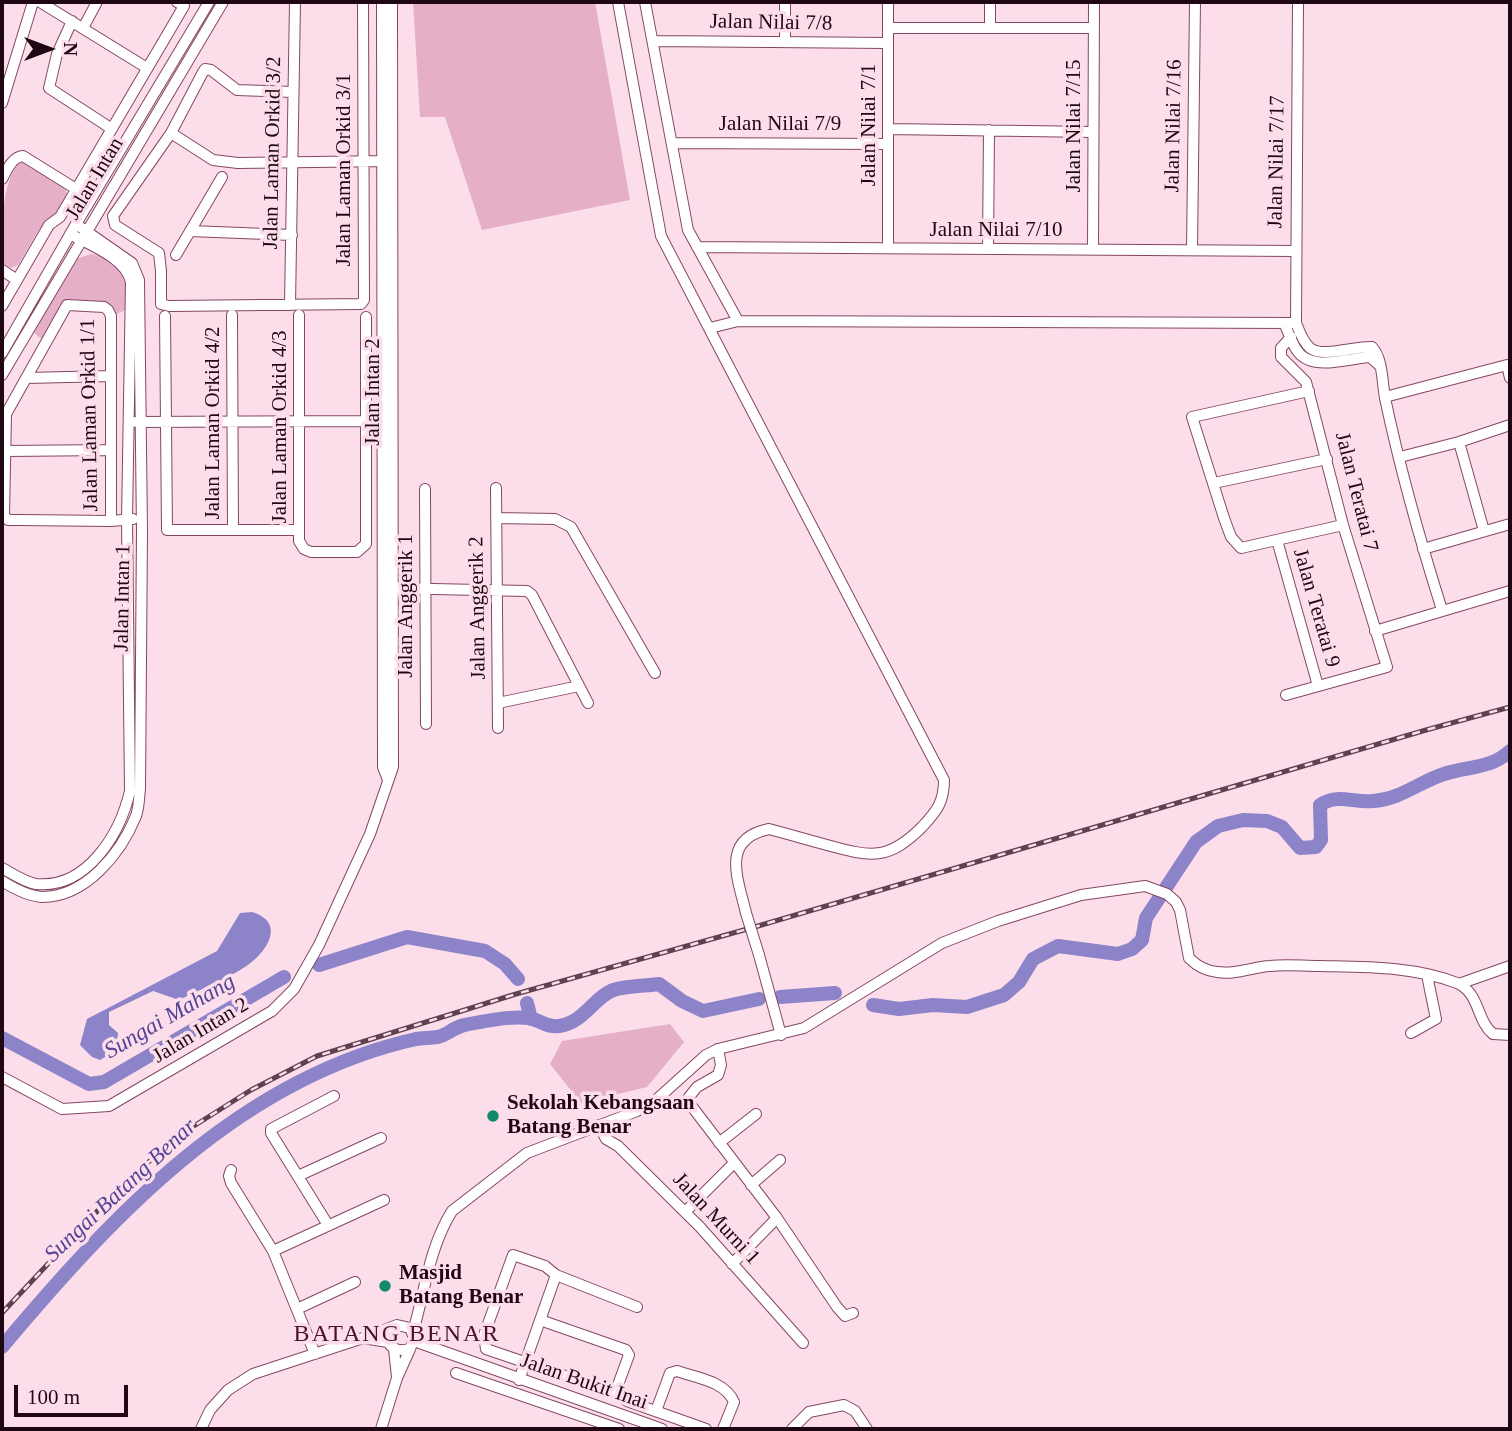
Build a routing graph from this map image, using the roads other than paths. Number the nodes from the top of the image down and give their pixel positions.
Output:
1 (33, 2) edge
2 (40, 2) edge
3 (97, 2) edge
4 (209, 2) edge
5 (223, 2) edge
6 (295, 2) edge
7 (363, 2) edge
8 (382, 2) edge
9 (392, 2) edge
10 (618, 2) edge
11 (645, 2) edge
12 (785, 2) edge
13 (888, 2) edge
14 (990, 2) edge
15 (1094, 2) edge
16 (1195, 2) edge
17 (1298, 2) edge
18 (180, 4) edge
19 (72, 22) junction
20 (83, 28) junction
21 (888, 28) junction
22 (990, 28) junction
23 (1094, 28) junction
24 (653, 41) junction
25 (785, 42) junction
26 (888, 43) junction
27 (147, 68) junction
28 (293, 92) junction
29 (2, 103) edge
30 (112, 129) junction
31 (888, 129) junction
32 (989, 130) junction
33 (1093, 132) junction
34 (171, 133) junction
35 (672, 143) junction
36 (888, 144) junction
37 (364, 161) junction
38 (388, 161) junction
39 (293, 163) junction
40 (222, 177) dead end
41 (2, 179) edge
42 (76, 189) junction
43 (97, 214) junction
44 (73, 229) junction
45 (190, 231) junction
46 (292, 235) junction
47 (84, 236) junction
48 (98, 238) junction
49 (697, 247) junction
50 (888, 248) junction
51 (988, 249) junction
52 (1093, 250) junction
53 (1192, 250) junction
54 (1295, 251) junction
55 (102, 252) junction
56 (176, 255) dead end
57 (71, 258) junction
58 (2, 270) edge
59 (17, 280) junction
60 (290, 305) junction
61 (2, 306) edge
62 (167, 311) junction
63 (232, 315) dead end
64 (299, 315) dead end
65 (366, 317) dead end
66 (738, 321) junction
67 (1284, 323) junction
68 (1296, 323) junction
69 (710, 328) junction
70 (1291, 337) junction
71 (2, 353) edge
72 (1380, 365) junction
73 (2, 375) edge
74 (111, 376) junction
75 (26, 378) junction
76 (1510, 378) edge
77 (1309, 391) junction
78 (1385, 397) junction
79 (129, 422) junction
80 (141, 422) junction
81 (167, 422) junction
82 (233, 422) junction
83 (300, 422) junction
84 (366, 422) junction
85 (1510, 425) edge
86 (1459, 442) junction
87 (111, 450) junction
88 (6, 451) junction
89 (1400, 457) junction
90 (1326, 458) junction
91 (1214, 483) junction
92 (496, 488) dead end
93 (425, 489) dead end
94 (142, 518) junction
95 (496, 518) junction
96 (127, 519) junction
97 (111, 521) junction
98 (1510, 524) edge
99 (1343, 525) junction
100 (233, 530) junction
101 (299, 530) junction
102 (1483, 531) junction
103 (1277, 540) junction
104 (1423, 549) junction
105 (388, 588) junction
106 (426, 589) junction
107 (497, 589) junction
108 (1510, 591) edge
109 (1441, 610) junction
110 (1375, 631) junction
111 (655, 673) dead end
112 (1318, 686) junction
113 (579, 687) junction
114 (1286, 695) dead end
115 (498, 703) junction
116 (588, 703) dead end
117 (426, 724) dead end
118 (498, 728) dead end
119 (2, 867) edge
120 (2, 881) edge
121 (1510, 966) edge
122 (1427, 975) junction
123 (1458, 984) junction
124 (776, 1018) junction
125 (804, 1028) junction
126 (1412, 1033) dead end
127 (781, 1035) junction
128 (1510, 1035) edge
129 (760, 1040) junction
130 (718, 1049) junction
131 (2, 1077) edge
132 (334, 1096) dead end
133 (756, 1114) dead end
134 (599, 1125) junction
135 (381, 1138) dead end
136 (719, 1143) junction
137 (780, 1160) dead end
138 (734, 1163) junction
139 (231, 1170) dead end
140 (298, 1176) junction
141 (751, 1185) junction
142 (384, 1200) dead end
143 (685, 1212) junction
144 (777, 1218) junction
145 (328, 1225) junction
146 (273, 1251) junction
147 (732, 1264) junction
148 (556, 1275) junction
149 (355, 1282) dead end
150 (420, 1300) junction
151 (637, 1307) dead end
152 (297, 1309) junction
153 (853, 1313) dead end
154 (540, 1320) junction
155 (397, 1325) junction
156 (363, 1338) junction
157 (412, 1341) junction
158 (803, 1343) dead end
159 (391, 1345) junction
160 (315, 1354) junction
161 (525, 1363) junction
162 (456, 1373) dead end
163 (397, 1378) junction
164 (519, 1380) junction
165 (615, 1393) junction
166 (218, 1402) junction
167 (656, 1411) junction
168 (636, 1425) edge
169 (201, 1429) edge
170 (208, 1429) edge
171 (381, 1429) edge
172 (619, 1429) edge
173 (662, 1429) edge
174 (706, 1429) edge
175 (723, 1429) edge
176 (792, 1429) edge
177 (867, 1429) edge

1 - 29 street
2 - 19 street
3 - 20 street
4 - 44 street, Jalan Intan
5 - 43 street, Jalan Intan
6 - 28 street, Jalan Laman Orkid 3/2
7 - 37 street, Jalan Laman Orkid 3/1
8 - 38 street, Jalan Intan 2
9 - 38 street, Jalan Intan 2
10 - 69 street
11 - 24 street
12 - 25 street
13 - 21 street, Jalan Nilai 7/1
14 - 22 street
15 - 23 street, Jalan Nilai 7/15
16 - 53 street, Jalan Nilai 7/16
17 - 54 street, Jalan Nilai 7/17
18 - 27 street
19 - 20 street
19 - 30 street
20 - 27 street
21 - 22 street
21 - 26 street, Jalan Nilai 7/1
22 - 23 street
23 - 33 street, Jalan Nilai 7/15
24 - 25 street, Jalan Nilai 7/8
24 - 35 street
25 - 26 street, Jalan Nilai 7/8
26 - 31 street, Jalan Nilai 7/1
27 - 30 street
28 - 34 street
28 - 39 street, Jalan Laman Orkid 3/2
30 - 42 street
31 - 32 street
31 - 36 street, Jalan Nilai 7/1
32 - 33 street
32 - 51 street
33 - 52 street, Jalan Nilai 7/15
34 - 39 street
34 - 62 street
35 - 36 street, Jalan Nilai 7/9
35 - 49 street
36 - 50 street, Jalan Nilai 7/1
37 - 38 street
37 - 39 street
37 - 60 street, Jalan Laman Orkid 3/1
38 - 105 street, Jalan Intan 2
39 - 46 street, Jalan Laman Orkid 3/2
40 - 45 street
41 - 42 street
42 - 59 street
43 - 47 street, Jalan Intan
43 - 48 street
44 - 47 street
44 - 71 street, Jalan Intan
45 - 46 street
45 - 56 street
46 - 60 street, Jalan Laman Orkid 3/2
47 - 48 street, Jalan Intan 1
47 - 55 street, Jalan Intan 1
47 - 57 street, Jalan Intan
48 - 80 street, Jalan Intan 1
49 - 50 street, Jalan Nilai 7/10
49 - 66 street
50 - 51 street, Jalan Nilai 7/10
51 - 52 street, Jalan Nilai 7/10
52 - 53 street, Jalan Nilai 7/10
53 - 54 street, Jalan Nilai 7/10
54 - 68 street, Jalan Nilai 7/17
55 - 57 street
55 - 79 street, Jalan Intan 1
57 - 73 street, Jalan Intan
58 - 59 street
59 - 61 street
60 - 62 street
62 - 81 street
63 - 82 street, Jalan Laman Orkid 4/2
64 - 83 street, Jalan Laman Orkid 4/3
65 - 84 street
66 - 67 street
66 - 69 street
67 - 68 street
67 - 70 street
68 - 72 street
69 - 124 street, bridge
70 - 72 street
70 - 77 street, Jalan Teratai 7
72 - 78 street
74 - 75 street
74 - 75 street, Jalan Laman Orkid 1/1
74 - 87 street, Jalan Laman Orkid 1/1
75 - 88 street, Jalan Laman Orkid 1/1
76 - 78 street
77 - 90 street, Jalan Teratai 7
77 - 91 street
78 - 89 street
79 - 80 street
79 - 96 street, Jalan Intan 1
80 - 81 street
80 - 94 street, Jalan Intan 1
81 - 82 street
81 - 100 street
82 - 83 street
82 - 100 street, Jalan Laman Orkid 4/2
83 - 84 street
83 - 101 street, Jalan Laman Orkid 4/3
84 - 101 street, Jalan Laman Orkid 4/3
85 - 86 street
86 - 89 street
86 - 102 street
87 - 88 street
87 - 97 street, Jalan Laman Orkid 1/1
88 - 97 street, Jalan Laman Orkid 1/1
89 - 104 street
90 - 91 street
90 - 99 street, Jalan Teratai 7
91 - 103 street
92 - 95 street, Jalan Anggerik 2
93 - 106 street, Jalan Anggerik 1
94 - 96 street
94 - 120 street, Jalan Intan 1
95 - 107 street, Jalan Anggerik 2
95 - 111 street
96 - 97 street
96 - 119 street, Jalan Intan 1
98 - 102 street
99 - 103 street
99 - 110 street, Jalan Teratai 7
100 - 101 street
102 - 104 street
103 - 112 street, Jalan Teratai 9
104 - 109 street
105 - 106 street
105 - 131 street, Jalan Intan 2
106 - 107 street
106 - 117 street, Jalan Anggerik 1
107 - 113 street
107 - 115 street, Jalan Anggerik 2
108 - 109 street
109 - 110 street
110 - 112 street, Jalan Teratai 7
112 - 114 street
113 - 115 street
113 - 116 street
115 - 118 street, Jalan Anggerik 2
121 - 123 street
122 - 123 street
122 - 125 street
122 - 126 street
123 - 128 street
124 - 125 street
124 - 127 street
124 - 129 street
125 - 127 street
127 - 129 street
129 - 130 street
130 - 134 street
130 - 136 street
132 - 140 street
133 - 136 street
134 - 143 street, Jalan Murni 1
134 - 150 street
135 - 140 street
136 - 138 street
137 - 141 street
138 - 141 street
138 - 143 street
139 - 146 street
140 - 145 street
141 - 144 street
142 - 145 street
143 - 147 street, Jalan Murni 1
144 - 147 street
144 - 153 street
145 - 146 street
146 - 152 street
147 - 158 street, Jalan Murni 1
148 - 151 street
148 - 154 street
148 - 161 street
149 - 152 street
150 - 155 street
150 - 157 street
152 - 160 street
154 - 161 street
154 - 165 street
155 - 156 street
155 - 157 street
155 - 159 street
156 - 159 street
156 - 160 street
157 - 159 street
157 - 163 street
157 - 164 street, Jalan Bukit Inai
159 - 163 street
160 - 166 street
161 - 164 street
161 - 165 street
162 - 172 street
163 - 171 street
164 - 168 street, Jalan Bukit Inai
165 - 167 street
166 - 169 street
166 - 170 street
167 - 174 street
167 - 175 street
168 - 173 street, Jalan Bukit Inai
176 - 177 street

